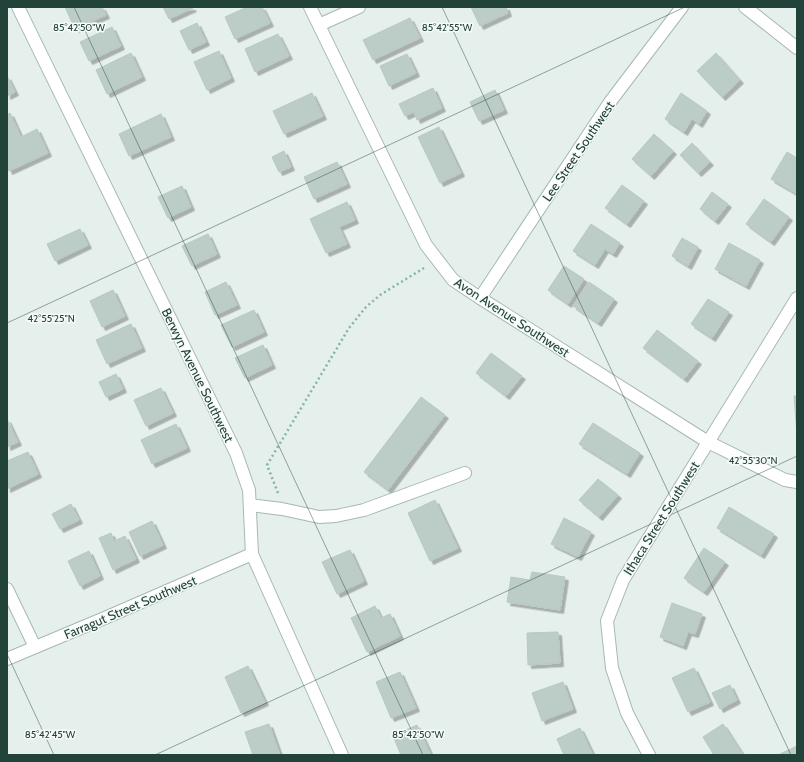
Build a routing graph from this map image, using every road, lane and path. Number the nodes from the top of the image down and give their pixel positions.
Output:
1 (18, 7) edge
2 (310, 7) edge
3 (359, 7) edge
4 (682, 7) edge
5 (745, 7) edge
6 (319, 25) junction
7 (797, 48) edge
8 (420, 270) dead end
9 (480, 298) junction
10 (797, 298) edge
11 (708, 442) junction
12 (465, 473) dead end
13 (797, 482) edge
14 (250, 505) junction
15 (282, 509) junction
16 (252, 554) junction
17 (7, 589) edge
18 (35, 647) junction
19 (7, 659) edge
20 (342, 755) edge
21 (649, 755) edge

1 - 14 street, Berwyn Avenue Southwest
2 - 6 street, Avon Avenue Southwest
3 - 6 street
4 - 9 street, Lee Street Southwest
5 - 7 street
6 - 9 street, Avon Avenue Southwest
8 - 15 path
9 - 11 street, Avon Avenue Southwest
10 - 11 street, Ithaca Street Southwest
11 - 13 street, Avon Avenue Southwest
11 - 21 street, Ithaca Street Southwest
12 - 15 street
14 - 15 street
14 - 16 street, Berwyn Avenue Southwest
16 - 18 street, Farragut Street Southwest
16 - 20 street, Berwyn Avenue Southwest
17 - 18 street
18 - 19 street, Farragut Street Southwest

